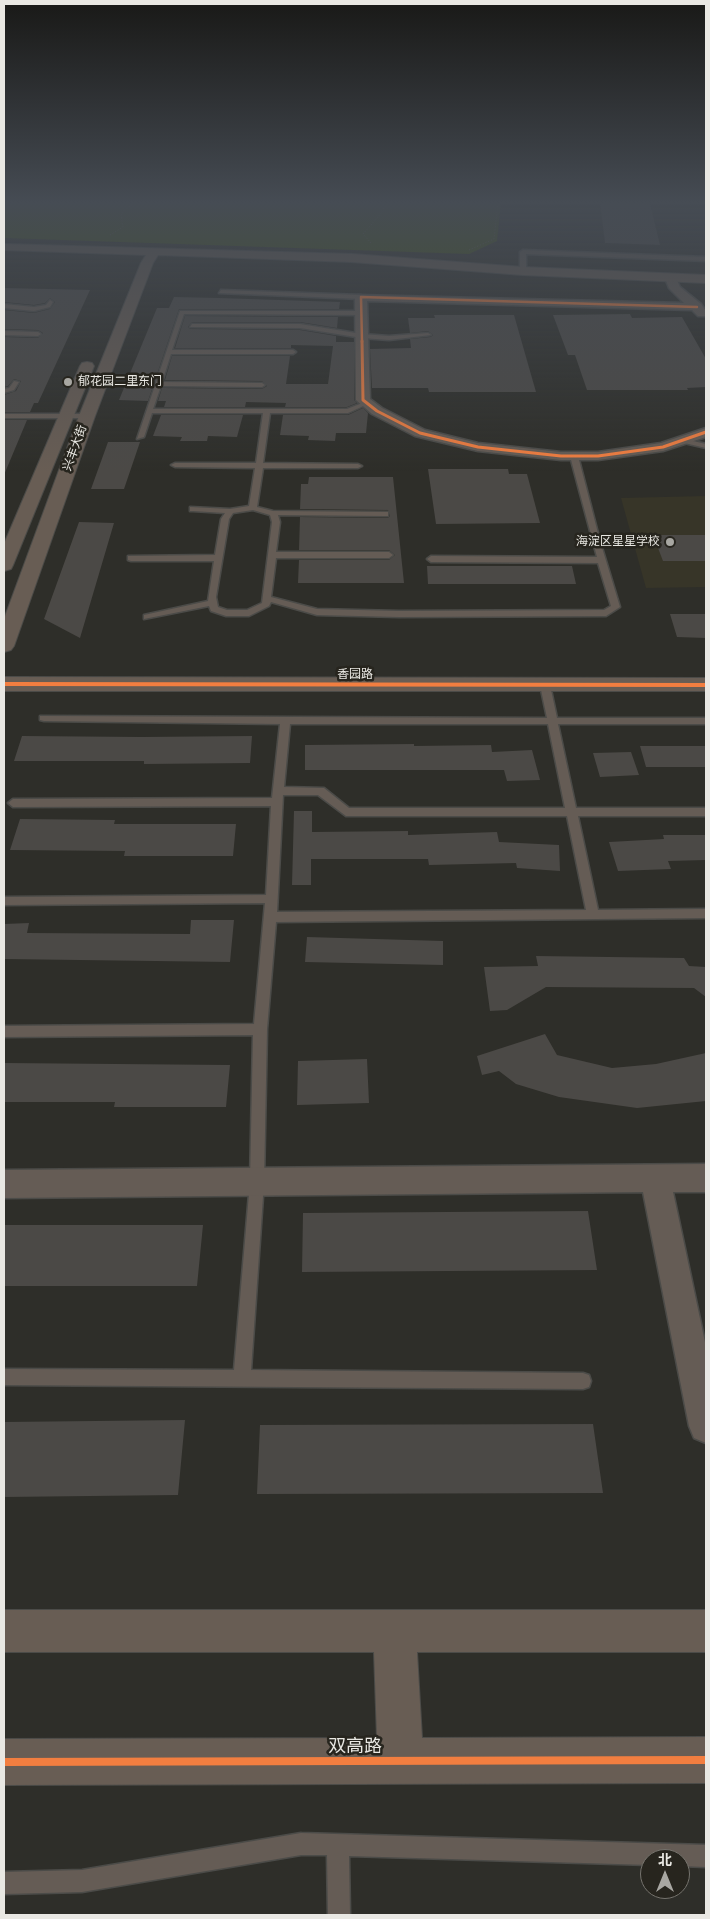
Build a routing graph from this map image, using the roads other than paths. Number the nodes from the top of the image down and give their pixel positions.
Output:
1 (125, 293) edge
2 (234, 293) edge
3 (684, 293) edge
4 (361, 298) junction
5 (50, 302) dead end
6 (4, 306) edge
7 (702, 308) edge
8 (362, 313) junction
9 (706, 319) edge
10 (192, 326) dead end
11 (4, 334) edge
12 (38, 334) dead end
13 (428, 335) dead end
14 (362, 336) junction
15 (169, 352) junction
16 (293, 352) dead end
17 (92, 355) dead end
18 (16, 382) dead end
19 (158, 384) junction
20 (262, 385) dead end
21 (4, 391) edge
22 (367, 403) junction
23 (149, 411) junction
24 (267, 412) junction
25 (4, 416) edge
26 (66, 416) junction
27 (87, 416) junction
28 (706, 432) edge
29 (140, 437) dead end
30 (683, 440) junction
31 (706, 446) edge
32 (574, 456) junction
33 (175, 465) dead end
34 (259, 466) junction
35 (358, 466) dead end
36 (253, 508) junction
37 (193, 509) dead end
38 (230, 511) junction
39 (273, 513) junction
40 (386, 514) dead end
41 (272, 555) junction
42 (389, 555) dead end
43 (131, 558) dead end
44 (218, 558) junction
45 (431, 559) dead end
46 (602, 560) junction
47 (4, 565) edge
48 (268, 599) junction
49 (213, 603) junction
50 (147, 617) dead end
51 (4, 646) edge
52 (4, 684) edge
53 (545, 685) junction
54 (706, 685) edge
55 (44, 718) dead end
56 (285, 721) junction
57 (706, 721) edge
58 (552, 722) junction
59 (277, 797) junction
60 (13, 803) dead end
61 (706, 812) edge
62 (572, 813) junction
63 (271, 899) junction
64 (4, 901) edge
65 (593, 914) junction
66 (706, 914) edge
67 (270, 917) junction
68 (260, 1029) junction
69 (4, 1031) edge
70 (656, 1178) junction
71 (706, 1178) edge
72 (256, 1182) junction
73 (4, 1184) edge
74 (4, 1377) edge
75 (242, 1378) junction
76 (583, 1381) dead end
77 (706, 1426) edge
78 (4, 1631) edge
79 (395, 1631) junction
80 (706, 1631) edge
81 (706, 1760) edge
82 (400, 1761) junction
83 (4, 1762) edge
84 (338, 1845) junction
85 (706, 1856) edge
86 (4, 1883) edge
87 (339, 1915) edge

1 - 27 main road, 兴丰大街
2 - 4 lane
3 - 7 street
4 - 7 street
4 - 8 street
5 - 6 lane
7 - 9 street
8 - 14 street
8 - 15 lane
10 - 14 lane
11 - 12 lane
13 - 14 lane
14 - 22 street
15 - 16 lane
15 - 19 lane
17 - 26 main road, 兴丰大街
18 - 21 lane
19 - 20 lane
19 - 23 lane
22 - 24 lane
22 - 32 street
23 - 24 lane
23 - 29 lane
24 - 34 lane
25 - 26 lane
26 - 27 lane
26 - 47 main road, 兴丰大街
27 - 51 main road, 兴丰大街
28 - 30 street
30 - 31 lane
30 - 32 street
32 - 46 lane
33 - 34 lane
34 - 35 lane
34 - 36 lane
36 - 38 lane
36 - 39 lane
37 - 38 lane
38 - 44 lane
39 - 40 lane
39 - 41 lane
41 - 42 lane
41 - 48 lane
43 - 44 lane
44 - 49 lane
45 - 46 lane
46 - 48 lane
48 - 49 lane
49 - 50 lane
52 - 53 main road, 香园路
53 - 54 main road, 香园路
53 - 58 lane
55 - 56 lane
56 - 58 lane
56 - 59 lane
57 - 58 lane
58 - 62 lane
59 - 60 lane
59 - 62 lane
59 - 63 lane
61 - 62 lane
62 - 65 lane
63 - 64 lane
63 - 67 lane
65 - 66 lane
65 - 67 lane
67 - 68 lane
68 - 69 lane
68 - 72 lane
70 - 71 street
70 - 72 street
70 - 77 street
72 - 73 street
72 - 75 lane
74 - 75 lane
75 - 76 lane
78 - 79 main road
79 - 80 main road
79 - 82 main road
81 - 82 main road, 双高路
82 - 83 main road, 双高路
84 - 85 lane
84 - 86 lane
84 - 87 lane

